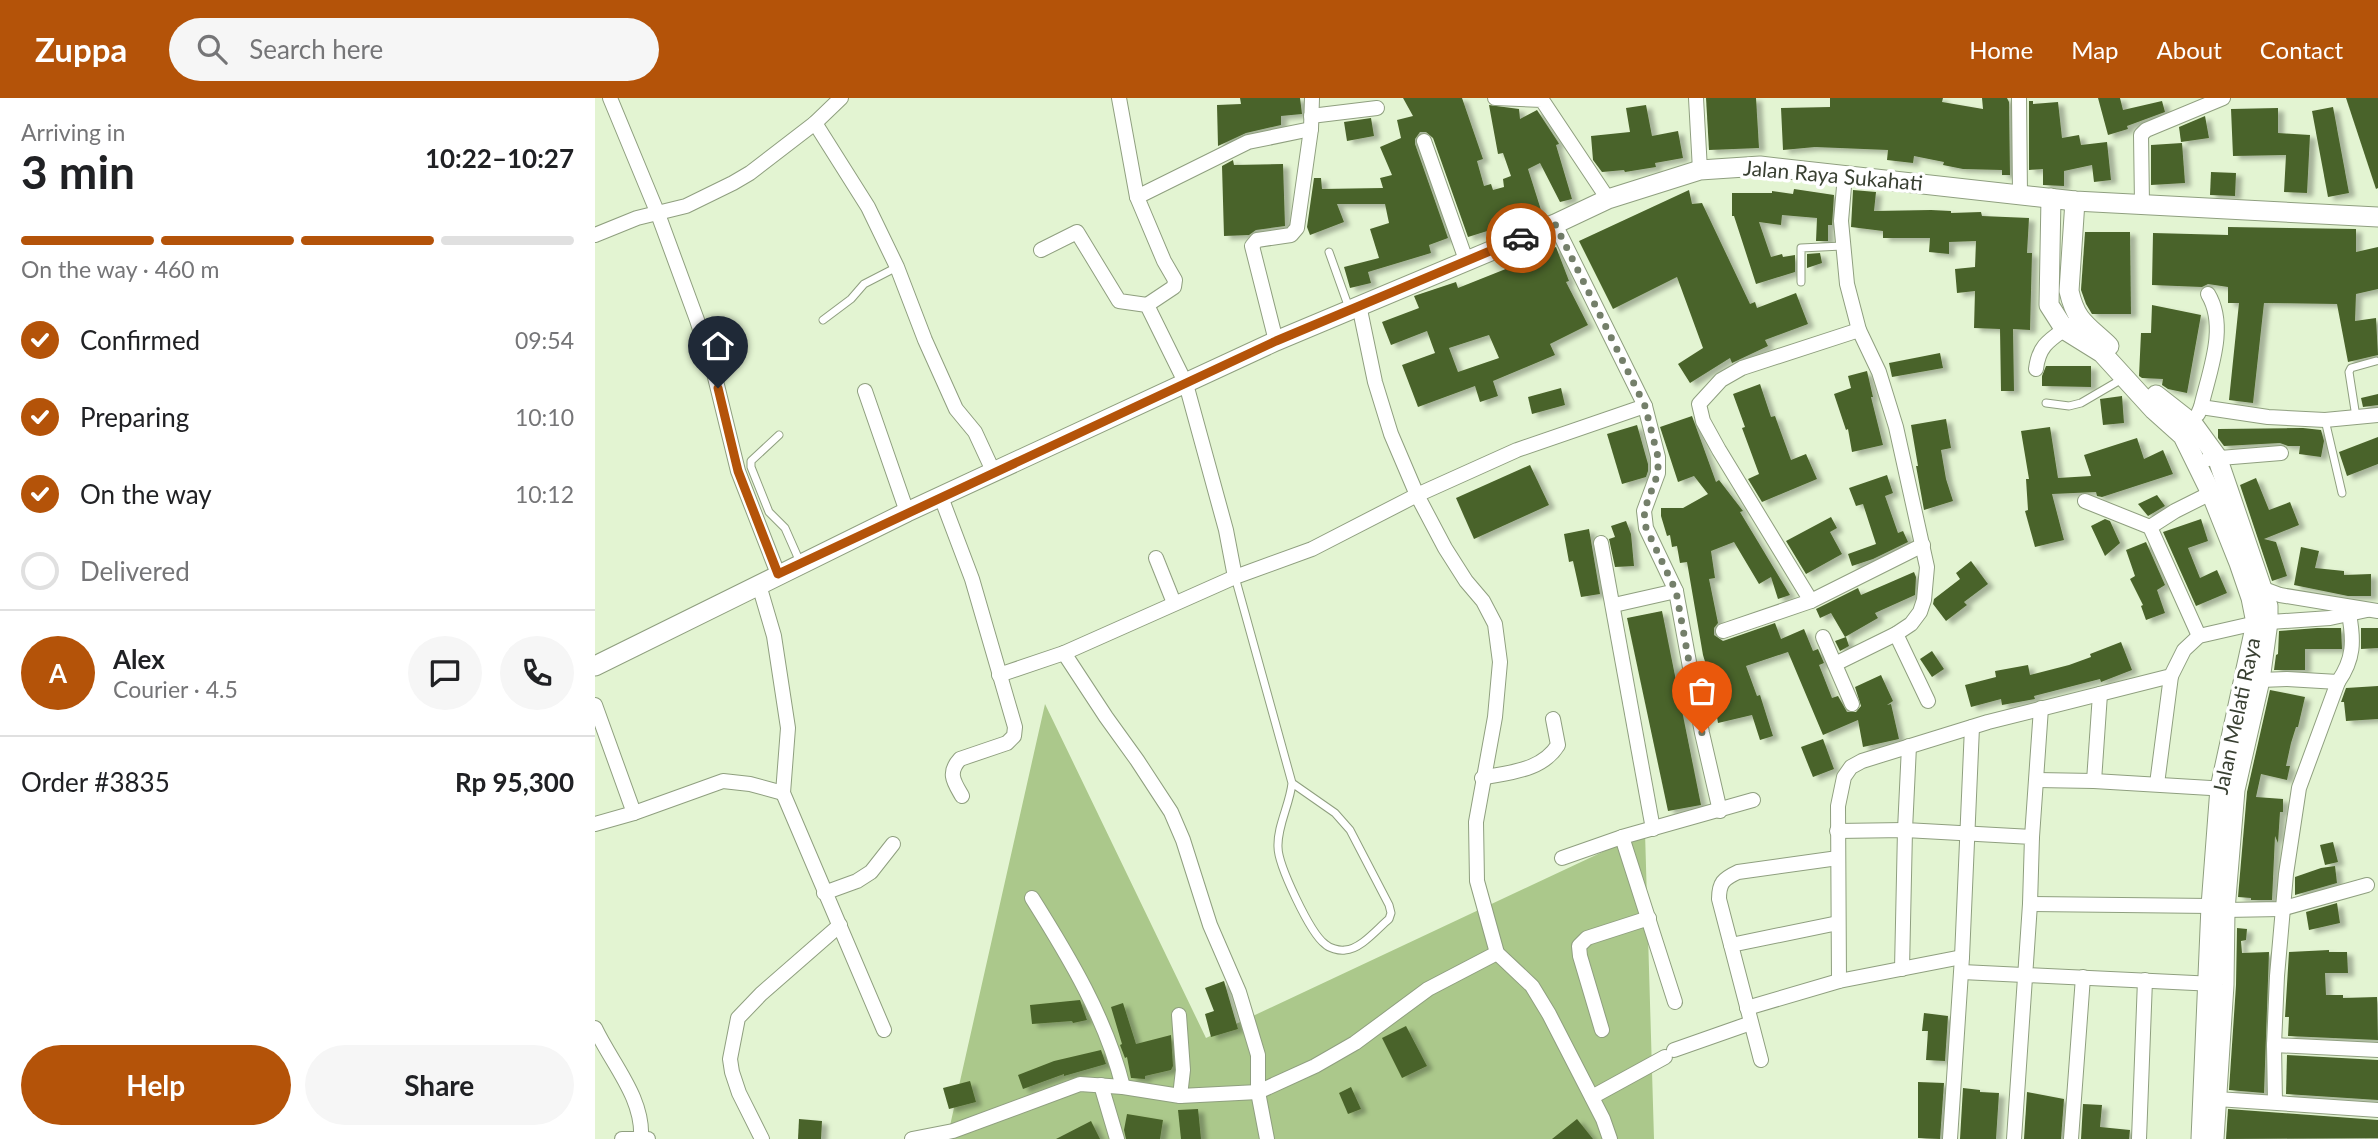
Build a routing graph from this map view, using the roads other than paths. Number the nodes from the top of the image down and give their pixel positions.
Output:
1 (610, 98) edge
2 (841, 98) edge
3 (1121, 98) edge
4 (1312, 98) edge
5 (1496, 98) edge
6 (1696, 98) edge
7 (2019, 98) edge
8 (2223, 98) edge
9 (1542, 99) edge
10 (1377, 107) dead end
11 (815, 123) junction
12 (1311, 123) junction
13 (1425, 141) dead end
14 (1700, 170) junction
15 (1845, 175) junction
16 (2020, 194) junction
17 (1137, 197) junction
18 (2051, 198) junction
19 (1608, 199) junction
20 (2075, 201) junction
21 (2142, 204) junction
22 (658, 214) junction
23 (2378, 217) edge
24 (1555, 224) junction
25 (595, 235) edge
26 (1842, 246) junction
27 (1041, 250) dead end
28 (1329, 252) dead end
29 (1466, 260) junction
30 (897, 267) junction
31 (1801, 282) dead end
32 (2208, 294) dead end
33 (1147, 305) junction
34 (1354, 307) junction
35 (823, 320) dead end
36 (2072, 325) junction
37 (1859, 330) junction
38 (1276, 341) junction
39 (2376, 361) edge
40 (2036, 369) dead end
41 (2128, 375) junction
42 (1186, 384) junction
43 (865, 391) dead end
44 (2046, 403) dead end
45 (1645, 406) junction
46 (2378, 415) edge
47 (2356, 417) junction
48 (2325, 420) junction
49 (2192, 423) junction
50 (779, 435) dead end
51 (2281, 453) dead end
52 (2217, 457) junction
53 (2196, 461) junction
54 (994, 473) junction
55 (2211, 493) junction
56 (2342, 494) dead end
57 (1417, 495) junction
58 (941, 496) junction
59 (2085, 501) dead end
60 (907, 512) junction
61 (2150, 527) junction
62 (1601, 543) dead end
63 (1923, 545) junction
64 (1156, 558) dead end
65 (801, 563) junction
66 (778, 574) junction
67 (1235, 577) junction
68 (759, 585) junction
69 (2264, 589) junction
70 (1676, 591) junction
71 (1811, 601) junction
72 (1174, 603) junction
73 (1614, 605) junction
74 (2373, 610) edge
75 (2349, 614) junction
76 (2262, 622) junction
77 (1723, 631) dead end
78 (1896, 634) junction
79 (2199, 636) junction
80 (1823, 637) dead end
81 (1064, 653) junction
82 (1835, 664) junction
83 (595, 666) edge
84 (999, 675) junction
85 (2171, 676) junction
86 (2260, 680) junction
87 (2337, 682) junction
88 (2100, 694) junction
89 (1928, 701) dead end
90 (595, 705) edge
91 (1851, 705) dead end
92 (2041, 708) junction
93 (1553, 719) dead end
94 (1972, 727) junction
95 (1909, 746) junction
96 (1482, 778) junction
97 (2037, 780) junction
98 (2094, 780) junction
99 (1292, 783) junction
100 (2157, 784) junction
101 (2227, 789) junction
102 (783, 793) junction
103 (962, 796) dead end
104 (1753, 800) dead end
105 (1720, 811) junction
106 (635, 813) junction
107 (595, 824) edge
108 (1653, 829) junction
109 (1905, 830) junction
110 (1837, 831) junction
111 (1969, 834) junction
112 (1622, 837) junction
113 (2032, 837) junction
114 (893, 844) dead end
115 (1562, 858) dead end
116 (1838, 858) junction
117 (2367, 885) dead end
118 (824, 893) junction
119 (1032, 898) dead end
120 (2029, 904) junction
121 (2218, 908) junction
122 (2281, 909) junction
123 (1649, 918) junction
124 (1838, 922) junction
125 (840, 925) junction
126 (1731, 945) junction
127 (1497, 953) junction
128 (1962, 957) junction
129 (1902, 969) junction
130 (1962, 972) junction
131 (2023, 974) junction
132 (2083, 977) junction
133 (2145, 980) junction
134 (1839, 981) junction
135 (2216, 984) junction
136 (1675, 1002) dead end
137 (1179, 1015) dead end
138 (1749, 1015) junction
139 (595, 1028) edge
140 (884, 1030) dead end
141 (1602, 1030) dead end
142 (2274, 1045) junction
143 (2378, 1050) edge
144 (1761, 1059) dead end
145 (1101, 1085) junction
146 (1123, 1087) junction
147 (1258, 1092) junction
148 (1180, 1096) junction
149 (1592, 1097) junction
150 (2217, 1099) junction
151 (2275, 1102) junction
152 (2378, 1110) edge
153 (954, 1135) edge
154 (622, 1139) edge
155 (643, 1139) edge
156 (762, 1139) edge
157 (912, 1139) edge
158 (1117, 1139) edge
159 (1266, 1139) edge
160 (1610, 1139) edge
161 (1950, 1139) edge
162 (2014, 1139) edge
163 (2071, 1139) edge
164 (2139, 1139) edge
165 (2201, 1139) edge
166 (2214, 1139) edge

1 - 22 street
2 - 11 street
3 - 17 street
4 - 12 street
5 - 9 street
6 - 14 street
7 - 16 street
8 - 21 street
9 - 19 street
10 - 12 street
11 - 22 street
11 - 30 street
12 - 17 street
12 - 38 street
13 - 29 street
14 - 15 main road, Jalan Raya Sukahati
14 - 19 main road, Jalan Raya Sukahati
15 - 16 main road, Jalan Raya Sukahati
15 - 26 street
16 - 18 main road, Jalan Raya Sukahati
17 - 33 street
18 - 20 main road, Jalan Raya Sukahati
18 - 36 main road, Jalan Melati Raya
19 - 24 main road, Jalan Raya Sukahati
20 - 21 main road, Jalan Raya Sukahati
20 - 36 main road
21 - 23 main road, Jalan Raya Sukahati
22 - 25 street
22 - 66 street
24 - 29 main road, Jalan Raya Sukahati
24 - 45 street
26 - 31 lane
26 - 37 street
27 - 33 street
28 - 34 lane
29 - 34 main road, Jalan Raya Sukahati
30 - 35 lane
30 - 54 street
32 - 49 street
33 - 42 street
34 - 38 main road, Jalan Raya Sukahati
34 - 57 street
36 - 40 street
36 - 41 main road, Jalan Melati Raya
37 - 63 street
37 - 71 street
38 - 42 main road, Jalan Raya Sukahati
39 - 47 lane
41 - 44 lane
41 - 49 main road, Jalan Melati Raya
42 - 54 main road, Jalan Raya Sukahati
42 - 67 street
43 - 60 street
45 - 57 street
45 - 70 street
46 - 47 street
47 - 48 street
48 - 49 street
48 - 56 lane
49 - 52 main road, Jalan Melati Raya
49 - 53 main road, Jalan Melati Raya
50 - 65 lane
51 - 52 street
52 - 53 street
52 - 69 main road, Jalan Melati Raya
53 - 55 main road, Jalan Melati Raya
54 - 58 main road, Jalan Raya Sukahati
55 - 61 street
55 - 76 main road, Jalan Melati Raya
57 - 67 street
57 - 96 street
58 - 60 main road, Jalan Raya Sukahati
58 - 84 street
59 - 61 street
60 - 65 main road, Jalan Raya Sukahati
61 - 79 street
62 - 73 street
63 - 71 street
63 - 78 street
64 - 72 street
65 - 66 main road, Jalan Raya Sukahati
66 - 68 main road, Jalan Raya Sukahati
67 - 72 street
67 - 99 lane
68 - 83 main road, Jalan Raya Sukahati
68 - 102 street
69 - 74 street
69 - 76 main road, Jalan Melati Raya
70 - 73 street
70 - 105 street
71 - 77 street
72 - 81 street
73 - 108 street
74 - 75 street
75 - 76 street
75 - 87 street
76 - 79 street
76 - 86 main road, Jalan Melati Raya
76 - 101 main road, Jalan Melati Raya
78 - 82 street
78 - 89 street
79 - 85 street
80 - 82 street
81 - 84 street
81 - 147 street
82 - 91 street
84 - 103 street
85 - 88 street
85 - 100 street
86 - 87 street
86 - 101 main road, Jalan Melati Raya
87 - 122 street
88 - 92 street
88 - 98 street
90 - 106 street
92 - 94 street
92 - 97 street
93 - 96 street
94 - 95 street
94 - 111 street
95 - 109 street
95 - 110 street
96 - 127 street
97 - 98 street
97 - 113 street
98 - 100 street
99 - 99 lane
100 - 101 street
101 - 121 main road, Jalan Melati Raya
102 - 106 street
102 - 118 street
104 - 105 street
105 - 108 street
106 - 107 street
108 - 112 street
109 - 110 street
109 - 111 street
109 - 129 street
110 - 116 street
111 - 113 street
111 - 128 street
112 - 115 street
112 - 123 street
113 - 120 street
114 - 118 street
116 - 124 street
116 - 126 street
117 - 122 street
118 - 125 street
119 - 146 street
120 - 121 street
120 - 131 street
121 - 122 street
121 - 135 main road, Jalan Melati Raya
122 - 142 street
123 - 136 street
123 - 141 street
124 - 126 street
124 - 134 street
125 - 140 street
125 - 156 street
126 - 138 street
127 - 147 street
127 - 149 street
128 - 129 street
128 - 130 street
129 - 134 street
130 - 131 street
130 - 161 street
131 - 132 street
131 - 162 street
132 - 133 street
132 - 163 street
133 - 135 street
133 - 164 street
134 - 138 street
135 - 150 main road, Jalan Melati Raya
135 - 165 main road, Jalan Melati Raya
137 - 148 street
138 - 144 street
138 - 149 street
139 - 155 street
142 - 143 street
142 - 151 street
145 - 146 street
145 - 153 street
145 - 158 street
146 - 148 street
147 - 148 street
147 - 159 street
149 - 160 street
150 - 151 street
150 - 166 main road, Jalan Melati Raya
151 - 152 street
153 - 157 street
154 - 155 street

